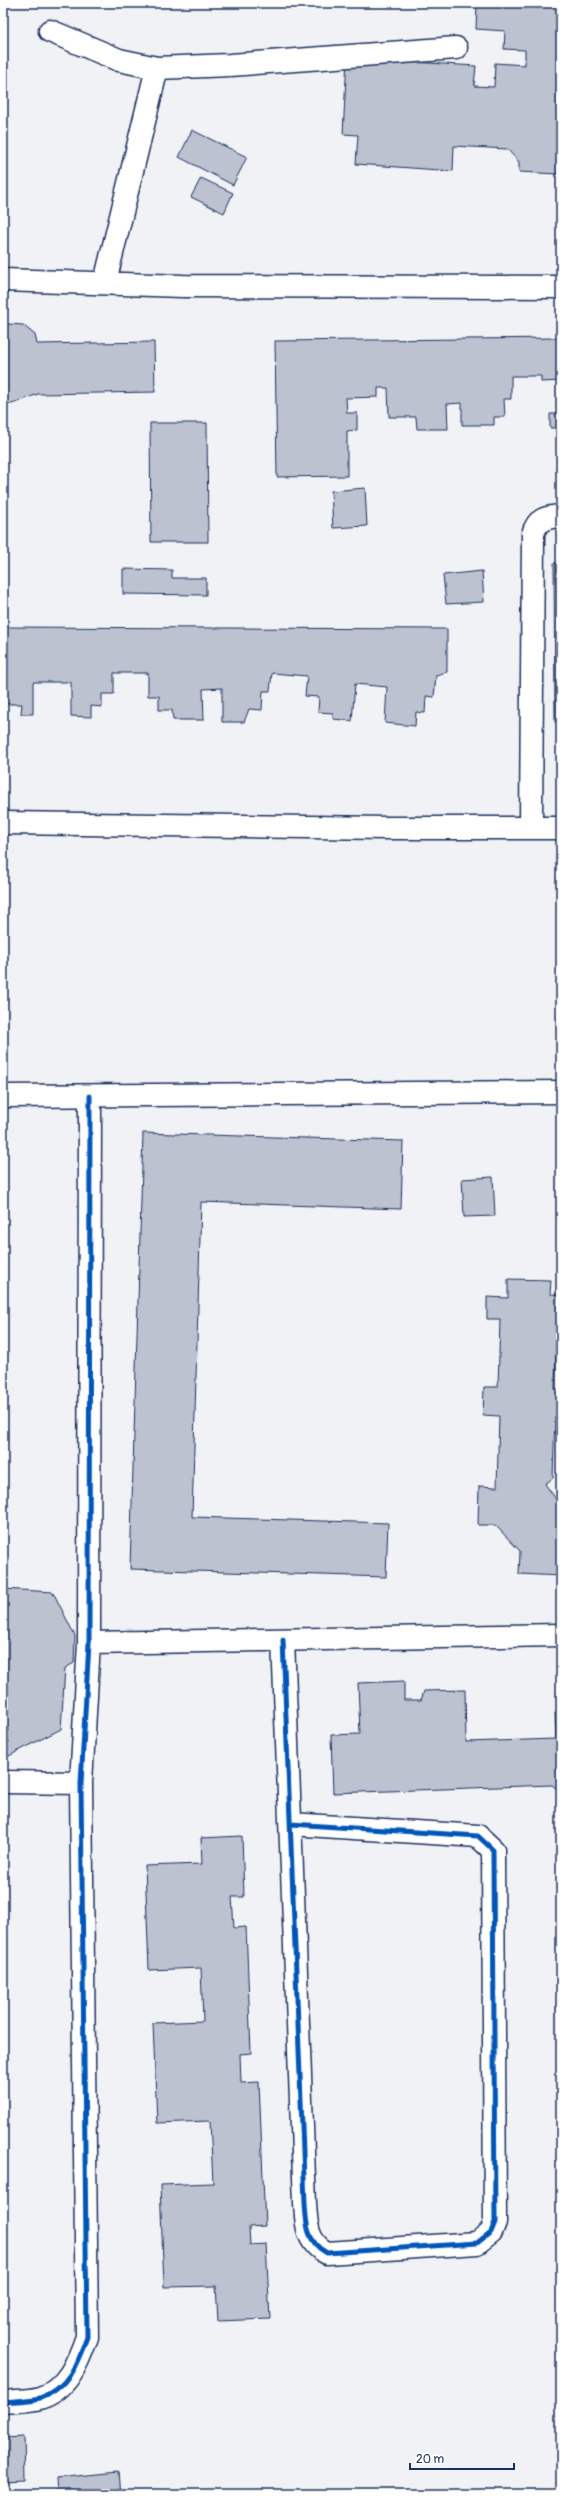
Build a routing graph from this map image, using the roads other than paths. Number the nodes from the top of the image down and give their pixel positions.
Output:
1 (50, 31) dead end
2 (456, 48) dead end
3 (157, 68) junction
4 (3, 280) edge
5 (105, 282) junction
6 (561, 287) edge
7 (561, 516) edge
8 (3, 823) edge
9 (531, 828) junction
10 (561, 828) edge
11 (561, 1092) edge
12 (3, 1096) edge
13 (90, 1096) junction
14 (561, 1636) edge
15 (283, 1640) junction
16 (89, 1643) junction
17 (3, 1782) edge
18 (81, 1783) junction
19 (291, 1824) junction
20 (3, 2402) edge

1 - 3 street
2 - 3 street
3 - 5 street
4 - 5 street
5 - 6 street
7 - 9 street
8 - 9 street
9 - 10 street
11 - 13 street
12 - 13 street
13 - 16 street
14 - 15 street
15 - 16 street
15 - 19 street
16 - 18 street
17 - 18 street
18 - 20 street
19 - 19 street

